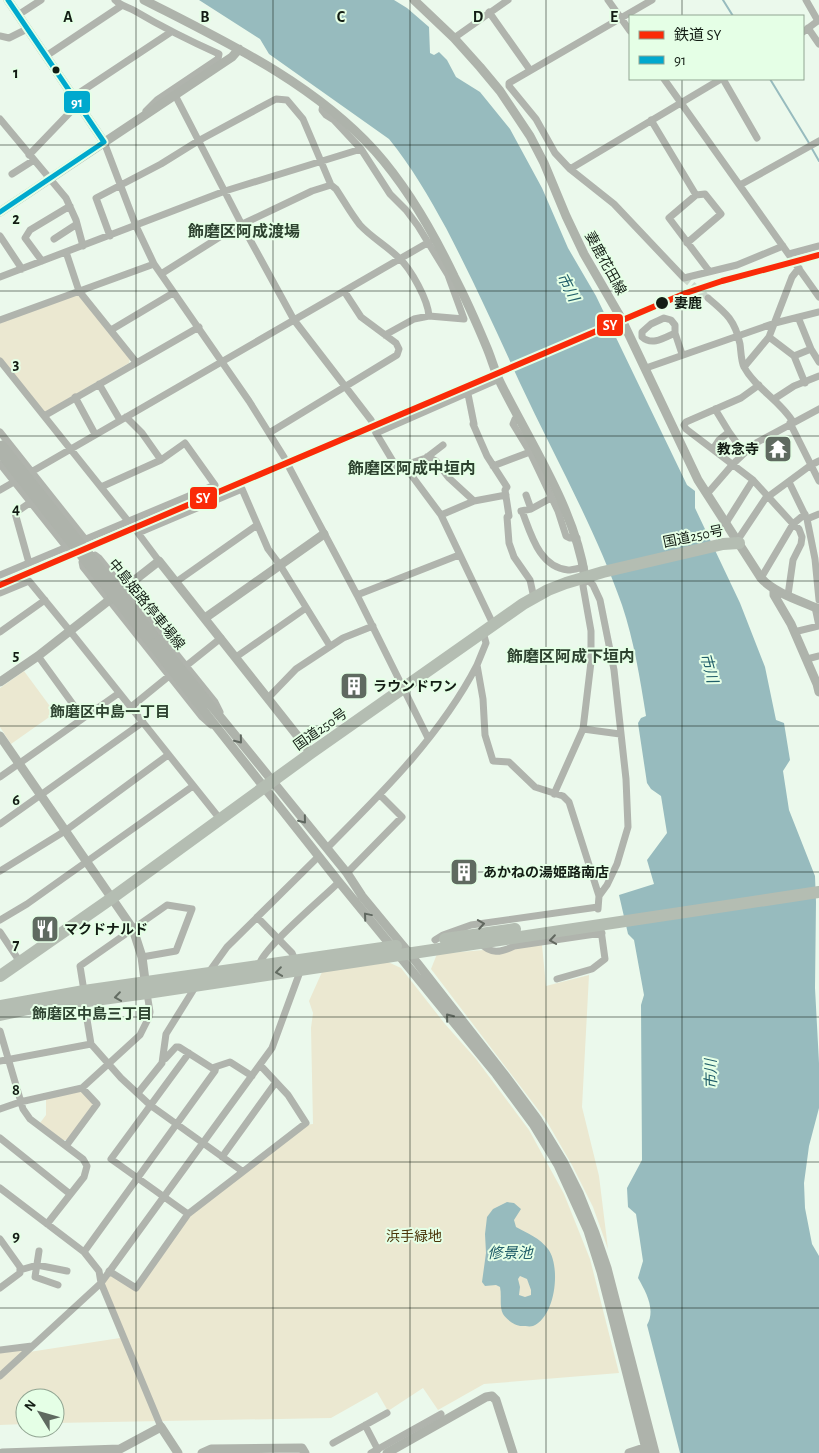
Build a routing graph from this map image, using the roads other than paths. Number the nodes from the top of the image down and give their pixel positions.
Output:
1 (8, 0) edge
2 (41, 0) edge
3 (115, 0) edge
4 (144, 0) edge
5 (414, 0) edge
6 (508, 0) edge
7 (608, 0) edge
8 (652, 0) edge
9 (806, 0) edge
10 (121, 6) junction
11 (489, 12) junction
12 (18, 15) junction
13 (621, 19) junction
14 (818, 21) edge
15 (27, 28) junction
16 (629, 30) edge
17 (806, 30) edge
18 (171, 32) junction
19 (0, 36) edge
20 (454, 38) junction
21 (819, 44) edge
22 (239, 49) junction
23 (46, 56) junction
24 (530, 70) junction
25 (665, 80) edge
26 (720, 80) edge
27 (723, 80) edge
28 (175, 95) junction
29 (76, 100) junction
30 (681, 102) junction
31 (323, 104) junction
32 (0, 119) edge
33 (651, 120) junction
34 (131, 125) junction
35 (757, 138) dead end
36 (198, 141) junction
37 (819, 141) edge
38 (104, 142) junction
39 (361, 149) junction
40 (32, 157) junction
41 (320, 160) junction
42 (570, 169) junction
43 (12, 174) dead end
44 (50, 179) junction
45 (120, 185) junction
46 (331, 185) junction
47 (740, 186) junction
48 (225, 191) junction
49 (696, 194) junction
50 (70, 206) junction
51 (0, 212) edge
52 (77, 224) junction
53 (242, 225) junction
54 (136, 226) junction
55 (0, 236) edge
56 (110, 236) junction
57 (54, 239) dead end
58 (429, 242) junction
59 (687, 243) junction
60 (84, 246) junction
61 (783, 246) junction
62 (819, 246) edge
63 (66, 252) junction
64 (789, 254) junction
65 (400, 258) junction
66 (42, 261) junction
67 (154, 264) junction
68 (799, 268) junction
69 (22, 269) junction
70 (709, 271) junction
71 (161, 274) junction
72 (451, 275) junction
73 (0, 277) edge
74 (79, 291) junction
75 (344, 291) junction
76 (173, 292) junction
77 (819, 297) edge
78 (708, 298) tunnel mouth
79 (819, 312) edge
80 (429, 316) junction
81 (798, 317) junction
82 (0, 320) edge
83 (294, 320) junction
84 (775, 322) junction
85 (199, 327) junction
86 (110, 330) junction
87 (675, 333) junction
88 (385, 336) junction
89 (738, 336) junction
90 (769, 337) junction
91 (811, 349) junction
92 (682, 354) junction
93 (794, 356) junction
94 (0, 361) edge
95 (136, 362) junction
96 (222, 362) junction
97 (819, 362) edge
98 (744, 367) junction
99 (646, 368) junction
100 (819, 376) edge
101 (499, 379) junction
102 (805, 383) junction
103 (99, 384) junction
104 (760, 385) junction
105 (345, 387) junction
106 (468, 394) junction
107 (75, 398) junction
108 (774, 399) junction
109 (715, 409) junction
110 (819, 409) edge
111 (44, 416) junction
112 (123, 418) junction
113 (518, 418) junction
114 (371, 420) tunnel mouth
115 (792, 423) junction
116 (0, 432) edge
117 (728, 432) junction
118 (269, 433) junction
119 (95, 434) junction
120 (443, 445) dead end
121 (1, 447) edge
122 (70, 448) junction
123 (713, 449) junction
124 (530, 452) junction
125 (744, 453) junction
126 (284, 457) dead end
127 (427, 457) junction
128 (161, 460) junction
129 (819, 461) edge
130 (0, 464) edge
131 (733, 464) junction
132 (811, 465) junction
133 (493, 466) junction
134 (289, 467) dead end
135 (406, 468) junction
136 (31, 472) junction
137 (753, 480) junction
138 (819, 481) edge
139 (14, 482) junction
140 (789, 482) junction
141 (101, 487) junction
142 (0, 490) edge
143 (526, 494) dead end
144 (707, 494) junction
145 (506, 495) junction
146 (768, 496) junction
147 (551, 498) junction
148 (474, 501) junction
149 (31, 502) junction
150 (531, 509) junction
151 (819, 514) edge
152 (441, 516) junction
153 (806, 517) junction
154 (128, 521) junction
155 (726, 522) junction
156 (792, 524) junction
157 (257, 525) junction
158 (324, 534) junction
159 (811, 537) junction
160 (577, 538) junction
161 (801, 538) junction
162 (85, 539) junction
163 (738, 542) junction
164 (67, 548) junction
165 (459, 555) junction
166 (817, 559) edge
167 (159, 562) junction
168 (29, 563) junction
169 (280, 565) junction
170 (584, 572) junction
171 (0, 575) edge
172 (761, 578) junction
173 (176, 582) junction
174 (124, 588) junction
175 (774, 589) junction
176 (0, 593) edge
177 (357, 595) junction
178 (788, 595) junction
179 (534, 598) junction
180 (109, 599) junction
181 (45, 600) junction
182 (818, 605) edge
183 (306, 608) junction
184 (205, 618) junction
185 (373, 626) junction
186 (488, 628) junction
187 (70, 631) junction
188 (0, 632) edge
189 (794, 632) junction
190 (150, 636) junction
191 (221, 638) junction
192 (330, 646) junction
193 (38, 656) junction
194 (819, 656) edge
195 (236, 658) junction
196 (807, 659) junction
197 (477, 665) junction
198 (186, 666) junction
199 (816, 673) edge
200 (169, 676) junction
201 (0, 682) edge
202 (818, 687) edge
203 (404, 688) junction
204 (119, 693) junction
205 (268, 698) junction
206 (131, 706) junction
207 (83, 718) junction
208 (143, 722) junction
209 (225, 722) junction
210 (583, 729) junction
211 (219, 732) junction
212 (620, 734) junction
213 (0, 736) edge
214 (428, 738) junction
215 (311, 753) junction
216 (168, 755) junction
217 (19, 764) junction
218 (0, 777) edge
219 (268, 785) junction
220 (193, 786) junction
221 (554, 794) junction
222 (40, 795) junction
223 (380, 795) junction
224 (220, 819) junction
225 (0, 824) edge
226 (65, 831) junction
227 (327, 848) junction
228 (319, 856) junction
229 (86, 862) junction
230 (0, 871) edge
231 (347, 873) junction
232 (339, 882) junction
233 (819, 884) edge
234 (819, 892) edge
235 (598, 896) junction
236 (112, 898) junction
237 (257, 917) junction
238 (0, 920) edge
239 (601, 920) junction
240 (133, 929) junction
241 (0, 932) edge
242 (279, 939) junction
243 (400, 949) junction
244 (142, 957) junction
245 (20, 962) junction
246 (298, 964) junction
247 (259, 965) junction
248 (209, 972) junction
249 (0, 976) edge
250 (557, 979) dead end
251 (194, 984) junction
252 (146, 987) junction
253 (84, 996) junction
254 (0, 1006) edge
255 (0, 1015) edge
256 (0, 1031) edge
257 (91, 1044) junction
258 (189, 1053) junction
259 (162, 1059) junction
260 (4, 1060) edge
261 (108, 1064) junction
262 (260, 1065) junction
263 (216, 1067) junction
264 (252, 1076) junction
265 (276, 1082) junction
266 (82, 1088) junction
267 (138, 1093) junction
268 (20, 1102) junction
269 (150, 1105) junction
270 (0, 1109) edge
271 (176, 1124) junction
272 (0, 1138) edge
273 (202, 1143) junction
274 (66, 1146) junction
275 (222, 1157) junction
276 (242, 1171) junction
277 (137, 1178) junction
278 (0, 1188) edge
279 (70, 1194) junction
280 (163, 1196) junction
281 (188, 1214) junction
282 (47, 1224) junction
283 (0, 1239) edge
284 (39, 1252) dead end
285 (84, 1252) junction
286 (37, 1265) junction
287 (20, 1270) junction
288 (67, 1271) dead end
289 (109, 1271) junction
290 (101, 1283) junction
291 (58, 1285) dead end
292 (0, 1288) edge
293 (32, 1346) junction
294 (0, 1350) edge
295 (0, 1376) edge
296 (387, 1413) dead end
297 (441, 1414) dead end
298 (365, 1425) junction
299 (160, 1427) junction
300 (332, 1443) dead end
301 (650, 1450) edge
302 (374, 1451) edge
303 (86, 1452) edge
304 (2, 1453) edge
305 (178, 1453) edge
306 (202, 1453) edge
307 (305, 1453) edge
308 (387, 1453) edge
309 (513, 1453) edge
310 (629, 1453) edge

1 - 12 street
2 - 12 street
3 - 10 street
4 - 22 street
5 - 20 street, 妻鹿花田線
6 - 11 street
7 - 13 street
8 - 13 street
9 - 14 street
10 - 18 street
10 - 23 street
11 - 20 street
11 - 24 street
12 - 15 street
13 - 16 street
13 - 24 street
14 - 17 street
15 - 19 street
15 - 23 street
17 - 21 street
18 - 29 street
18 - 34 street
20 - 99 street, 妻鹿花田線
22 - 28 street
22 - 31 street
23 - 29 street
24 - 42 street
25 - 30 street
26 - 30 street
27 - 35 street
28 - 34 street
28 - 36 street
29 - 38 street
29 - 40 street
30 - 33 street
30 - 47 street
31 - 39 street
31 - 72 street
32 - 40 street
33 - 42 street
33 - 49 street
34 - 38 street
36 - 41 street
36 - 45 street
36 - 48 street
37 - 47 street
38 - 44 street
38 - 45 street
39 - 41 street
39 - 58 street
40 - 43 street
40 - 44 street
41 - 46 street
41 - 48 street
42 - 70 street
44 - 50 street
44 - 51 street
45 - 54 street
45 - 56 street
46 - 53 street
46 - 65 street
47 - 61 street
48 - 53 street
48 - 54 street
49 - 59 street
49 - 59 street
50 - 52 street
50 - 66 street
52 - 57 street
52 - 60 street
53 - 71 street
53 - 83 street
54 - 56 street
54 - 67 street
55 - 69 street
56 - 60 street
58 - 65 street
58 - 72 street
59 - 70 street
60 - 63 street
61 - 64 street
61 - 70 street
62 - 64 street
63 - 66 street
63 - 74 street
64 - 68 street
65 - 75 street
65 - 80 street
66 - 69 street
67 - 71 street
67 - 74 street
68 - 77 street
68 - 84 street
69 - 73 street
71 - 76 street
72 - 80 street
72 - 101 street
74 - 82 street
74 - 86 street
75 - 83 street
75 - 88 street
76 - 85 street
76 - 86 street
78 - 89 street
79 - 81 street
80 - 88 street
81 - 84 street
81 - 91 street
83 - 96 street
83 - 105 street
84 - 89 street
84 - 90 street
85 - 95 street
85 - 96 street
86 - 95 street
87 - 87 street
87 - 92 street
88 - 105 street
89 - 92 street
89 - 98 street
90 - 93 street
90 - 98 street
91 - 93 street
91 - 97 street
92 - 99 street
93 - 102 street
94 - 111 street
95 - 103 street
96 - 112 street
96 - 118 street
98 - 104 street
99 - 144 street, 妻鹿花田線
100 - 102 street
101 - 106 street
101 - 113 street
102 - 108 street
103 - 107 street
103 - 112 street
104 - 108 street
104 - 109 street
105 - 114 street
105 - 118 street
106 - 133 street
106 - 135 street
107 - 111 street
107 - 119 street
108 - 115 street
109 - 117 street
109 - 123 street
110 - 115 street
111 - 122 street
112 - 119 street
112 - 128 street
113 - 124 street
113 - 160 street
115 - 125 street
115 - 132 street
116 - 136 street
117 - 123 street
117 - 125 street
118 - 126 street
119 - 122 street
120 - 127 street
121 - 190 street, 中島姫路停車場線, bridge
122 - 136 street
122 - 141 street
123 - 131 street
124 - 133 street
124 - 147 street
125 - 131 street
127 - 135 street
127 - 148 street
128 - 141 street
128 - 154 street
129 - 132 street
130 - 139 street
131 - 137 street
131 - 144 street
132 - 138 street
132 - 140 street
133 - 145 street
134 - 158 street
135 - 152 street
136 - 139 street
136 - 162 street
137 - 146 street
137 - 155 street
139 - 142 street
139 - 149 street
140 - 146 street
140 - 153 street
141 - 154 street
143 - 150 street
144 - 155 street, 妻鹿花田線
145 - 148 street
145 - 179 street
146 - 156 street
146 - 163 street
147 - 150 street
147 - 160 street
148 - 152 street
149 - 164 street
149 - 168 street
150 - 170 street
151 - 153 street
152 - 165 street
153 - 156 street
153 - 159 street
154 - 162 street
155 - 163 street, 妻鹿花田線
156 - 161 street
156 - 172 street
157 - 167 street
157 - 169 street
157 - 173 street
158 - 169 street
158 - 177 street
159 - 161 street
159 - 166 street
160 - 170 street
161 - 178 street
162 - 164 street
163 - 170 highway, 国道250号
163 - 172 street, 妻鹿花田線
164 - 168 street
165 - 177 street
165 - 186 street
166 - 182 street
167 - 173 street
167 - 174 street
168 - 171 street
169 - 183 street
169 - 184 street
170 - 179 highway, 国道250号
170 - 210 street
170 - 212 street
172 - 175 street, 妻鹿花田線
173 - 184 street
174 - 180 street
174 - 180 street
174 - 198 street
175 - 178 street, 妻鹿花田線
175 - 189 street
176 - 181 street
177 - 185 street
178 - 182 street, 妻鹿花田線
179 - 186 highway, 国道250号
180 - 187 street
180 - 200 street
181 - 187 street
181 - 188 street
182 - 189 street
183 - 192 street
183 - 195 street
184 - 191 street
185 - 192 street
185 - 203 street
186 - 197 street
186 - 203 highway, 国道250号
187 - 193 street
187 - 204 street
189 - 196 street
190 - 209 street, 中島姫路停車場線
190 - 211 street, 中島姫路停車場線
191 - 195 street
191 - 198 street
192 - 205 street
193 - 201 street
193 - 207 street
194 - 196 street
195 - 205 street
196 - 199 street
197 - 214 street
197 - 221 street
198 - 209 street
199 - 202 street
200 - 206 street
200 - 211 street
203 - 214 street
203 - 215 highway, 国道250号
204 - 206 street
204 - 207 street
205 - 215 street
206 - 208 street
207 - 217 street
208 - 216 street
208 - 222 street
209 -> 219 street, 中島姫路停車場線
210 - 212 street
210 - 221 street
211 - 219 street, 中島姫路停車場線
212 - 235 street
213 - 217 street
214 - 223 street
215 - 219 highway, 国道250号
216 - 220 street
216 - 226 street
217 - 218 street
217 - 222 street
219 - 224 highway, 国道250号
219 -> 227 street
219 - 228 street
220 - 224 street
220 - 229 street
221 - 235 street
222 - 225 street
222 - 226 street
223 - 227 street
223 - 231 street
224 - 236 highway, 国道250号
226 - 229 street
226 - 230 street
227 - 231 street
228 - 232 street
228 - 237 street
229 - 236 street
229 - 238 street
231 - 243 street
232 - 242 street
243 -> 232 street
233 - 239 highway
234 - 239 highway
235 - 239 street
236 - 240 street
236 - 245 highway, 国道250号
237 - 242 street
237 - 248 street
243 -> 239 highway
239 -> 243 highway
239 - 250 street
240 - 244 street
240 - 244 street
240 - 253 street
241 - 245 street
242 - 246 street
242 - 247 street
243 - 246 highway
243 - 301 street
244 - 252 street
245 - 249 highway, 国道250号
246 - 247 highway
246 -> 251 highway
246 - 262 street
247 - 248 highway
248 - 252 highway
251 - 252 highway
251 - 259 street
252 - 253 highway
252 - 261 street
253 - 254 highway
253 - 255 highway
253 - 257 street
256 - 260 street
257 - 260 street
257 - 261 street
258 - 259 street
258 - 263 street
258 - 269 street
259 - 267 street
260 - 268 street
261 - 266 street
261 - 267 street
262 - 264 street
262 - 265 street
263 - 264 street
263 - 271 street
264 - 273 street
265 - 275 street
265 - 276 street
266 - 268 street
266 - 274 street
267 - 269 street
268 - 270 street
268 - 274 street
269 - 271 street
269 - 277 street
271 - 273 street
271 - 277 street
272 - 279 street
273 - 275 street
273 - 280 street
274 - 279 street
275 - 276 street
276 - 281 street
277 - 280 street
277 - 285 street
278 - 282 street
279 - 282 street
280 - 281 street
280 - 289 street
281 - 289 street
282 - 285 street
283 - 287 street
284 - 286 street
285 - 290 street
286 - 287 street
286 - 288 street
286 - 291 street
287 - 292 street
289 - 290 street
290 - 293 street
290 - 299 street
293 - 294 street
293 - 295 street
296 - 298 street
297 - 302 street
298 - 300 street
298 - 302 street
299 - 303 street
299 - 305 street
301 - 310 street
303 - 304 street
306 - 307 street
308 - 309 street

